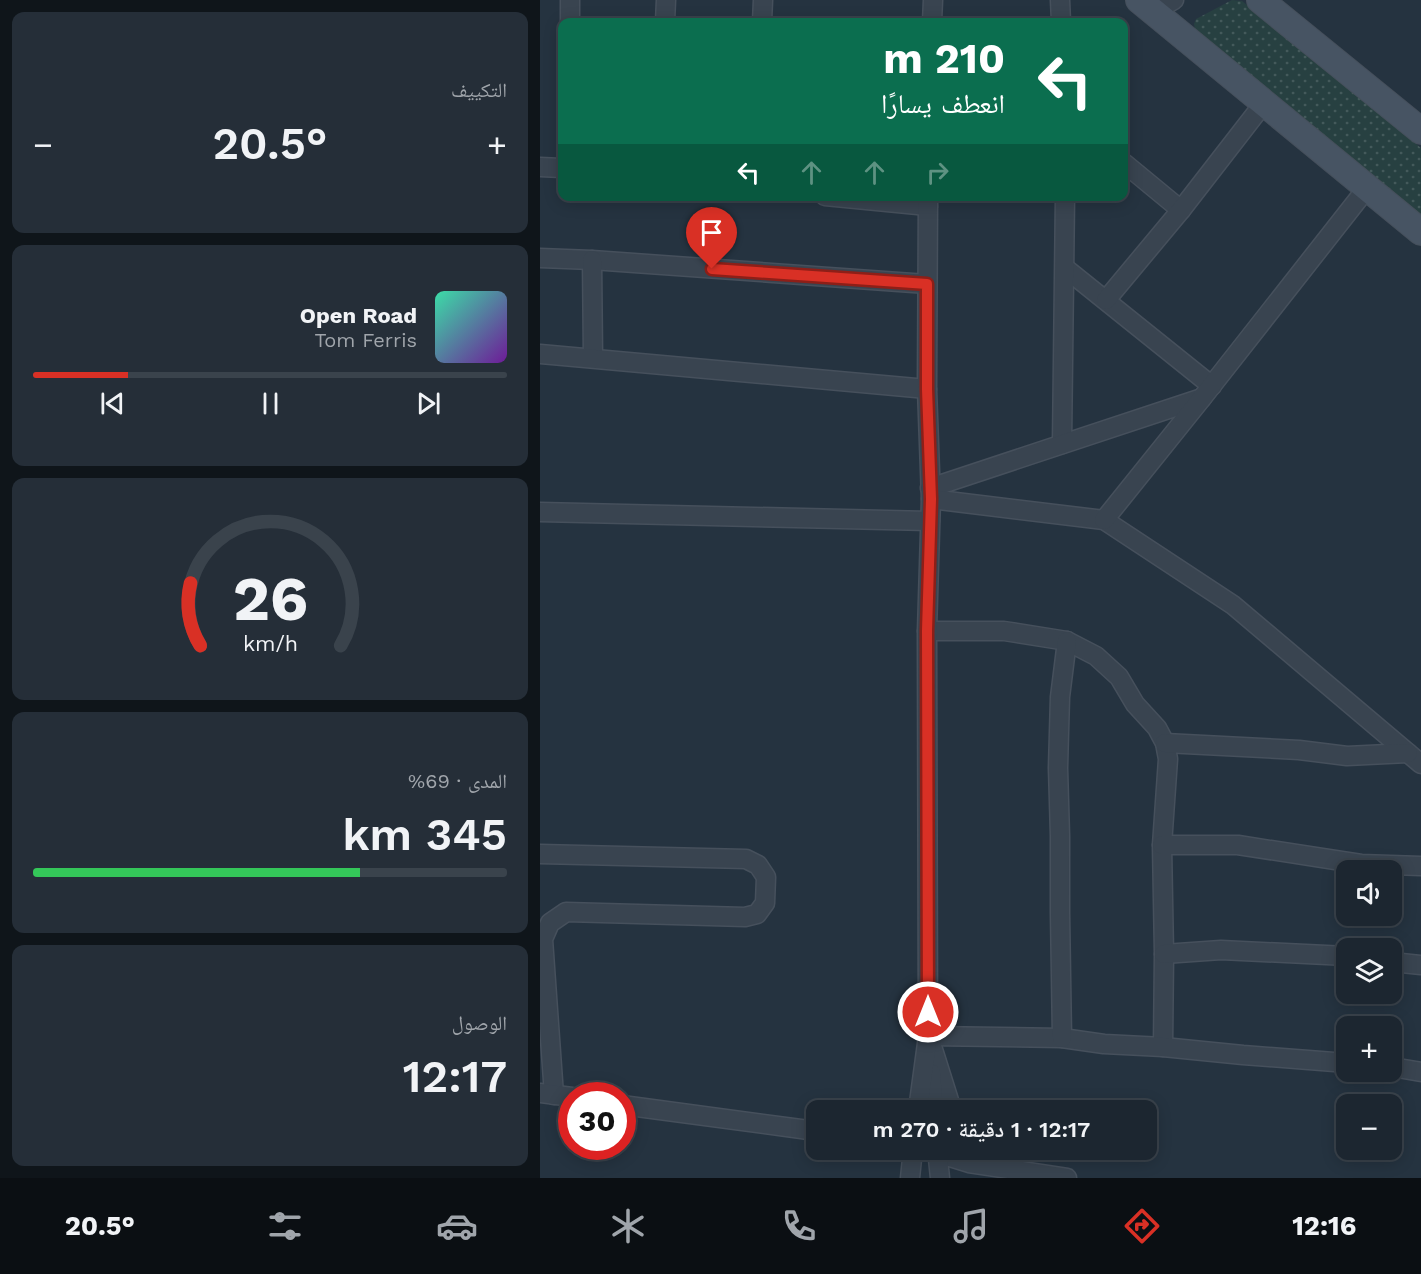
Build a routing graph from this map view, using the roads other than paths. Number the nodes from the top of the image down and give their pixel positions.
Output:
1 (570, 0) edge
2 (666, 0) edge
3 (763, 0) edge
4 (933, 0) edge
5 (1060, 0) edge
6 (1260, 0) edge
7 (1155, 4) edge
8 (570, 18) edge
9 (665, 18) edge
10 (762, 18) edge
11 (932, 18) edge
12 (1061, 18) edge
13 (1264, 103) junction
14 (1421, 131) edge
15 (1128, 166) edge
16 (540, 167) edge
17 (558, 168) edge
18 (1367, 188) junction
19 (928, 201) edge
20 (1065, 201) edge
21 (1181, 210) junction
22 (1421, 232) edge
23 (540, 258) edge
24 (592, 260) junction
25 (1065, 268) junction
26 (927, 284) junction
27 (1106, 300) junction
28 (540, 354) edge
29 (593, 358) junction
30 (927, 389) junction
31 (1207, 392) junction
32 (1062, 444) junction
33 (930, 493) junction
34 (540, 512) edge
35 (1104, 520) junction
36 (930, 521) junction
37 (927, 631) junction
38 (1067, 641) junction
39 (1165, 743) junction
40 (1414, 759) edge
41 (1162, 845) junction
42 (540, 854) edge
43 (1421, 866) edge
44 (1164, 954) junction
45 (1336, 955) edge
46 (1402, 963) edge
47 (1421, 965) edge
48 (928, 1036) junction
49 (1062, 1038) junction
50 (1163, 1047) junction
51 (1336, 1062) edge
52 (1402, 1069) edge
53 (1421, 1072) edge
54 (555, 1095) edge
55 (919, 1100) edge
56 (933, 1100) edge
57 (949, 1100) edge
58 (636, 1107) edge
59 (806, 1130) edge
60 (912, 1160) edge
61 (935, 1160) edge
62 (968, 1163) edge
63 (910, 1178) edge
64 (940, 1178) edge
65 (1067, 1178) edge

1 - 8 street
2 - 9 street
3 - 10 street
4 - 11 street
5 - 12 street
6 - 14 street
7 - 13 street
13 - 18 street
13 - 21 street
15 - 21 street
16 - 17 street
18 - 22 street
18 - 31 street
19 - 26 street
20 - 25 street
21 - 27 street
23 - 24 street
24 - 26 street
24 - 29 street
25 - 27 street
25 - 32 street
26 - 30 street
27 - 31 street
28 - 29 street
29 - 30 street
30 - 33 street
31 - 32 street
31 - 35 street
32 - 33 street
33 - 35 street
33 - 36 street
34 - 36 street
35 - 40 street
36 - 37 street
37 - 38 street
37 - 48 street
38 - 39 street
38 - 49 street
39 - 40 street
39 - 41 street
41 - 43 street
41 - 44 street
42 - 54 street
44 - 45 street
44 - 50 street
46 - 47 street
48 - 49 street
48 - 55 street
48 - 56 street
48 - 57 street
49 - 50 street
50 - 51 street
52 - 53 street
58 - 59 street
60 - 63 street
61 - 64 street
62 - 65 street

